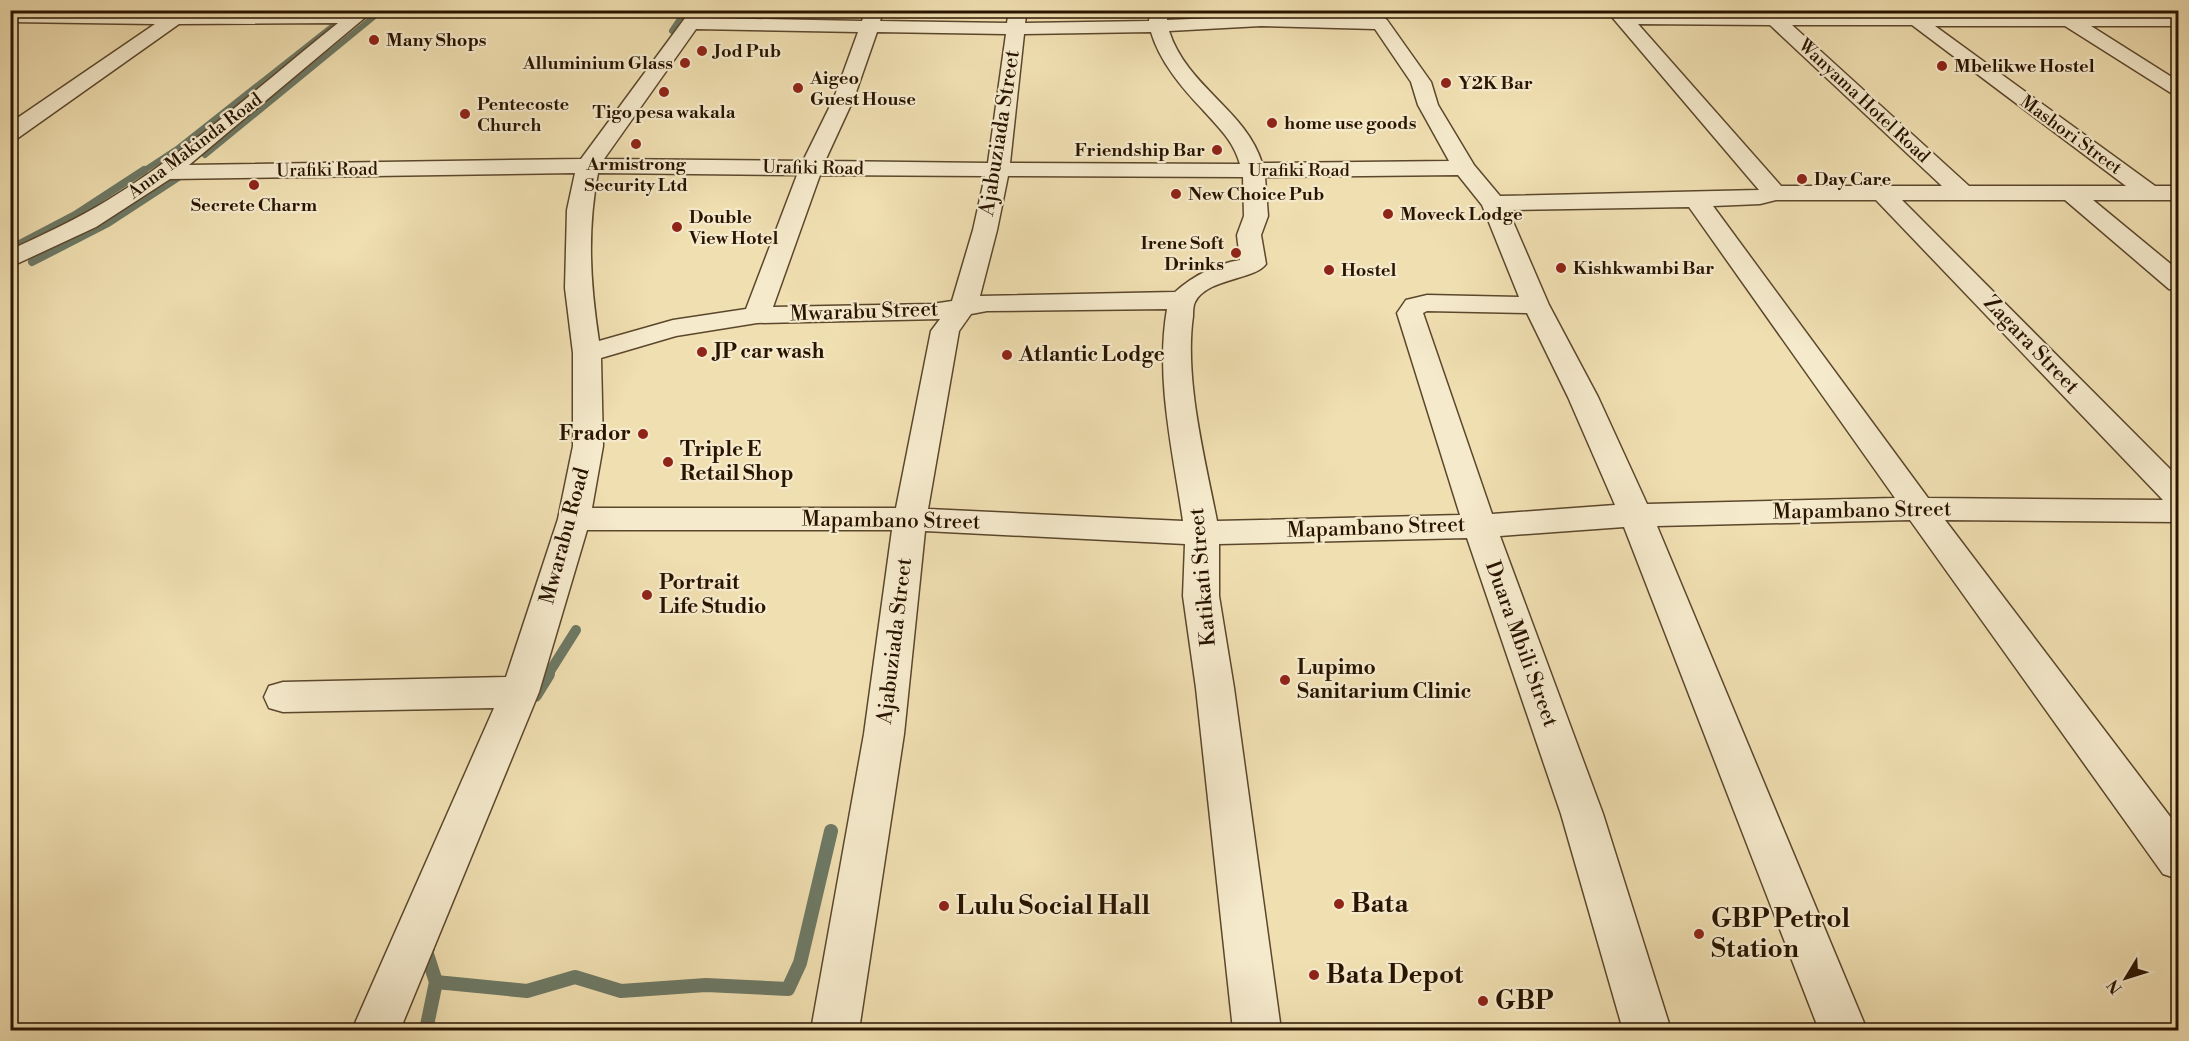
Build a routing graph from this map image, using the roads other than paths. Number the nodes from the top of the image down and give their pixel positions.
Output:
1 (361, 14) edge
2 (182, 15) edge
3 (1619, 15) edge
4 (1771, 15) edge
5 (1912, 15) edge
6 (2061, 15) edge
7 (10, 17) edge
8 (29, 17) junction
9 (696, 17) edge
10 (1371, 17) edge
11 (872, 18) edge
12 (1158, 18) edge
13 (1016, 20) edge
14 (2178, 21) edge
15 (10, 28) edge
16 (2178, 88) edge
17 (10, 134) edge
18 (588, 166) junction
19 (811, 168) junction
20 (1464, 168) junction
21 (998, 170) junction
22 (1252, 170) junction
23 (162, 172) junction
24 (1962, 192) junction
25 (1775, 193) junction
26 (2150, 193) junction
27 (2178, 193) edge
28 (1883, 194) junction
29 (2073, 195) junction
30 (1696, 200) junction
31 (1493, 203) junction
32 (10, 260) edge
33 (2178, 283) edge
34 (1182, 300) junction
35 (1536, 305) junction
36 (964, 306) junction
37 (757, 315) junction
38 (587, 353) junction
39 (2178, 496) edge
40 (1919, 509) junction
41 (2178, 511) edge
42 (1636, 515) junction
43 (574, 519) junction
44 (910, 519) junction
45 (1480, 525) junction
46 (1202, 533) junction
47 (520, 692) junction
48 (283, 697) dead end
49 (2178, 860) edge
50 (376, 1030) edge
51 (835, 1030) edge
52 (1257, 1030) edge
53 (1647, 1030) edge
54 (1843, 1030) edge

1 - 2 street
1 - 23 street, Anna Makinda Road
2 - 8 street
2 - 17 street
3 - 4 street
3 - 25 street
4 - 5 street
4 - 24 street, Wanyama Hotel Road
5 - 6 street
5 - 26 street, Mashori Street
6 - 14 street
6 - 16 street
7 - 8 street
8 - 15 street
9 - 11 street
9 - 18 street, Mwarabu Road
10 - 12 street
10 - 20 street
11 - 13 street
11 - 19 street
12 - 13 street
12 - 22 street
13 - 21 street, Ajabuziada Street
18 - 19 street, Urafiki Road
18 - 23 street, Urafiki Road
18 - 38 street, Mwarabu Road
19 - 21 street, Urafiki Road
19 - 37 street
20 - 22 street, Urafiki Road
20 - 31 street
21 - 22 street, Urafiki Road
21 - 36 street, Ajabuziada Street
22 - 34 street
23 - 32 street, Anna Makinda Road
24 - 28 street
24 - 29 street
25 - 28 street
25 - 30 street
26 - 27 street
26 - 29 street
28 - 39 street, Zagara Street
29 - 33 street
30 - 31 street
30 - 40 street
31 - 35 street
34 - 36 street, Mwarabu Street
34 - 46 street, Katikati Street
35 - 42 street
35 - 45 street, Duara Mbili Street
36 - 37 street, Mwarabu Street
36 - 44 street, Ajabuziada Street
37 - 38 street, Mwarabu Street
38 - 43 street, Mwarabu Road
40 - 41 street, Mapambano Street
40 - 42 street, Mapambano Street
40 - 49 street
42 - 45 street, Mapambano Street
42 - 54 street
43 - 44 street, Mapambano Street
43 - 47 street, Mwarabu Road
44 - 46 street, Mapambano Street
44 - 51 street, Ajabuziada Street
45 - 46 street, Mapambano Street
45 - 53 street, Duara Mbili Street
46 - 52 street, Katikati Street
47 - 48 street
47 - 50 street, Mwarabu Road

